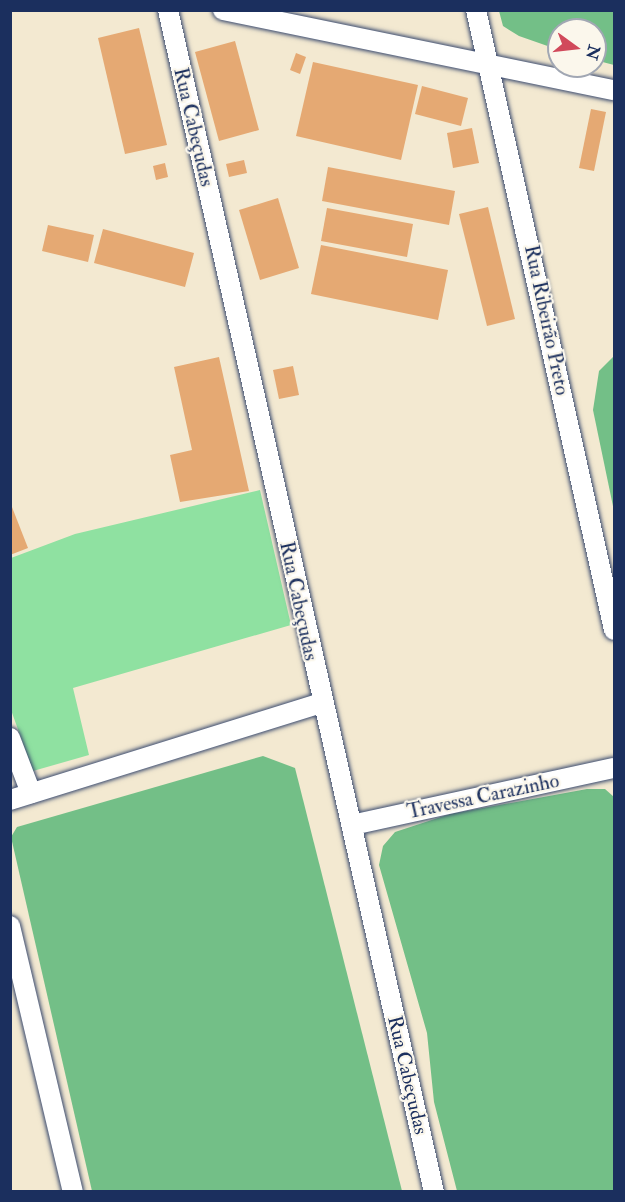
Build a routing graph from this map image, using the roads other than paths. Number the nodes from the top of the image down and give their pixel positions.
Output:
1 (168, 10) edge
2 (223, 10) edge
3 (476, 10) edge
4 (490, 61) junction
5 (615, 90) edge
6 (615, 630) edge
7 (321, 703) junction
8 (10, 738) edge
9 (615, 768) edge
10 (31, 793) junction
11 (10, 800) edge
12 (352, 825) junction
13 (10, 926) edge
14 (73, 1191) edge
15 (434, 1191) edge

1 - 7 street, Rua Cabeçudas
2 - 4 street
3 - 4 street, Rua Ribeirão Preto
4 - 5 street
4 - 6 street, Rua Ribeirão Preto
7 - 10 street
7 - 12 street, Rua Cabeçudas
8 - 10 street
9 - 12 street, Travessa Carazinho
10 - 11 street
12 - 15 street, Rua Cabeçudas
13 - 14 street

